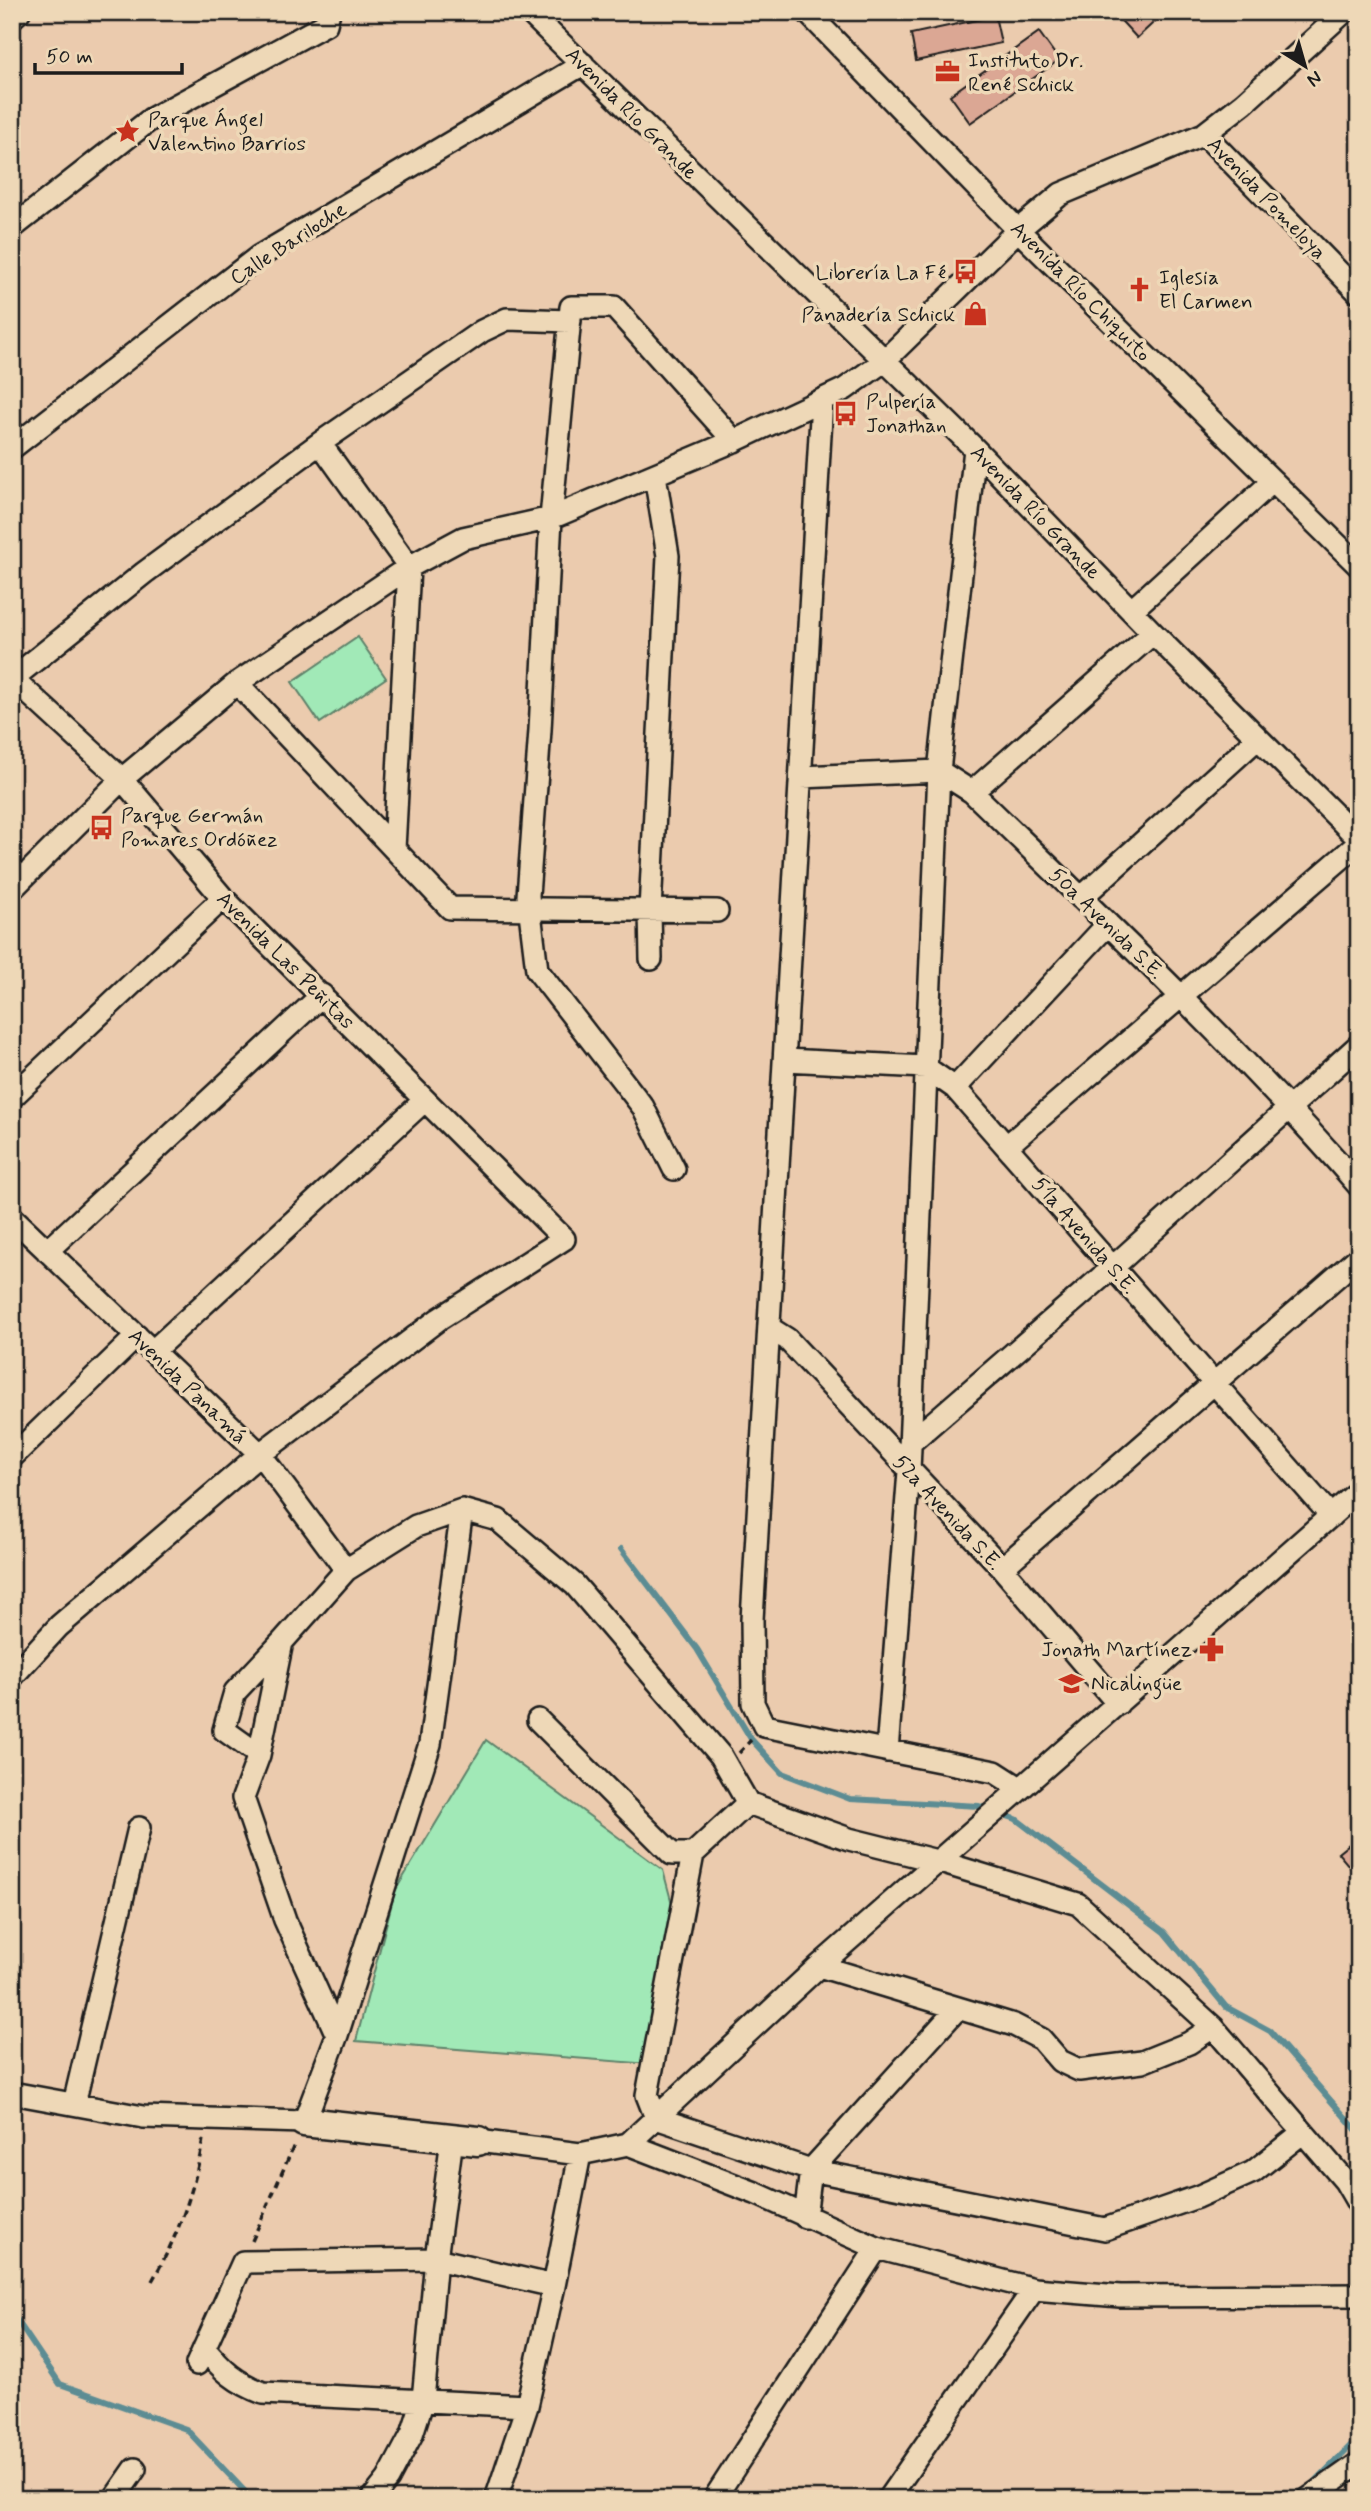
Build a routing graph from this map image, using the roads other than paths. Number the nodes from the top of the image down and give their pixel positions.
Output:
1 (19, 12) edge
2 (329, 12) edge
3 (529, 12) edge
4 (807, 12) edge
5 (1344, 12) edge
6 (12, 18) edge
7 (583, 64) junction
8 (1204, 134) junction
9 (12, 228) edge
10 (1018, 230) junction
11 (1359, 293) edge
12 (570, 321) junction
13 (884, 362) junction
14 (822, 400) junction
15 (734, 442) junction
16 (320, 443) junction
17 (12, 448) edge
18 (975, 449) junction
19 (655, 475) junction
20 (1273, 481) junction
21 (551, 518) junction
22 (1359, 566) edge
23 (409, 567) junction
24 (1132, 610) junction
25 (1153, 633) junction
26 (12, 678) edge
27 (237, 683) junction
28 (1258, 738) junction
29 (939, 771) junction
30 (801, 777) junction
31 (122, 779) junction
32 (972, 792) junction
33 (1359, 841) edge
34 (394, 849) junction
35 (12, 889) edge
36 (223, 898) junction
37 (1081, 898) junction
38 (529, 909) junction
39 (650, 910) junction
40 (717, 911) dead end
41 (1108, 924) junction
42 (651, 959) dead end
43 (322, 995) junction
44 (1180, 995) junction
45 (1359, 1045) edge
46 (785, 1060) junction
47 (925, 1067) junction
48 (955, 1088) junction
49 (12, 1097) edge
50 (425, 1100) junction
51 (1291, 1108) junction
52 (1007, 1146) junction
53 (674, 1169) dead end
54 (1359, 1186) edge
55 (16, 1229) edge
56 (47, 1251) junction
57 (1359, 1256) edge
58 (1113, 1267) junction
59 (771, 1329) junction
60 (145, 1343) junction
61 (1216, 1383) junction
62 (910, 1443) junction
63 (260, 1454) junction
64 (12, 1457) edge
65 (909, 1471) junction
66 (1359, 1491) edge
67 (462, 1510) junction
68 (1331, 1516) junction
69 (1002, 1568) junction
70 (346, 1570) junction
71 (282, 1642) junction
72 (12, 1677) edge
73 (1118, 1704) junction
74 (538, 1720) dead end
75 (887, 1751) junction
76 (259, 1755) junction
77 (1020, 1788) junction
78 (748, 1803) junction
79 (139, 1828) dead end
80 (693, 1854) junction
81 (937, 1861) junction
82 (819, 1966) junction
83 (958, 2008) junction
84 (1213, 2027) junction
85 (337, 2035) junction
86 (12, 2093) edge
87 (74, 2104) junction
88 (656, 2118) junction
89 (304, 2122) junction
90 (1302, 2133) junction
91 (465, 2140) junction
92 (628, 2144) junction
93 (580, 2154) junction
94 (811, 2170) junction
95 (1359, 2205) edge
96 (805, 2217) junction
97 (877, 2249) junction
98 (436, 2259) junction
99 (554, 2286) junction
100 (1034, 2289) junction
101 (1359, 2295) edge
102 (423, 2400) junction
103 (527, 2406) junction
104 (1359, 2463) edge
105 (135, 2469) dead end
106 (114, 2499) edge
107 (372, 2499) edge
108 (496, 2499) edge
109 (714, 2499) edge
110 (888, 2499) edge
111 (1308, 2499) edge

1 - 6 street
2 - 9 street
3 - 7 street, Avenida Río Grande
4 - 10 street, Avenida Río Chiquito
5 - 8 street
7 - 13 street, Avenida Río Grande
7 - 17 street, Calle Bariloche
8 - 10 street
8 - 11 street, Avenida Pomeloya
10 - 13 street
10 - 20 street, Avenida Río Chiquito
12 - 15 street
12 - 16 street
12 - 21 street
13 - 14 street
13 - 18 street, Avenida Río Grande
14 - 15 street
14 - 30 street
15 - 19 street
16 - 23 street
16 - 26 street
18 - 24 street, Avenida Río Grande
18 - 29 street
19 - 21 street
19 - 39 street
20 - 22 street, Avenida Río Chiquito
20 - 24 street
21 - 23 street
21 - 38 street
23 - 27 street
23 - 34 street
24 - 25 street, Avenida Río Grande
25 - 28 street, Avenida Río Grande
25 - 32 street
26 - 31 street, Avenida Las Peñitas
27 - 31 street
27 - 34 street
28 - 33 street, Avenida Río Grande
28 - 37 street
29 - 30 street
29 - 32 street, 50a Avenida S.E.
29 - 47 street
30 - 46 street
31 - 35 street
31 - 36 street, Avenida Las Peñitas
32 - 37 street, 50a Avenida S.E.
33 - 44 street
34 - 38 street
36 - 43 street, Avenida Las Peñitas
36 - 49 street
37 - 41 street, 50a Avenida S.E.
38 - 39 street
38 - 53 street
39 - 40 street
39 - 42 street
41 - 44 street, 50a Avenida S.E.
41 - 48 street
43 - 50 street, Avenida Las Peñitas
43 - 56 street
44 - 51 street, 50a Avenida S.E.
44 - 52 street
45 - 51 street
46 - 47 street
46 - 59 street
47 - 48 street, 51a Avenida S.E.
47 - 62 street
48 - 52 street, 51a Avenida S.E.
50 - 60 street
50 - 63 street, Avenida Las Peñitas
51 - 54 street, 50a Avenida S.E.
51 - 58 street
52 - 58 street, 51a Avenida S.E.
55 - 56 street, Avenida Panamá
56 - 60 street, Avenida Panamá
57 - 61 street
58 - 61 street, 51a Avenida S.E.
58 - 62 street
59 - 65 street, 52a Avenida S.E.
59 - 75 street
60 - 63 street, Avenida Panamá
60 - 64 street
61 - 68 street, 51a Avenida S.E.
61 - 69 street
62 - 65 street
63 - 70 street, Avenida Panamá
63 - 72 street
65 - 69 street, 52a Avenida S.E.
65 - 75 street
66 - 68 street
67 - 70 street
67 - 78 street
67 - 85 street
68 - 73 street
69 - 73 street, 52a Avenida S.E.
70 - 71 street
71 - 76 street
71 - 76 street
73 - 77 street
74 - 80 street
75 - 77 street
76 - 85 street
77 - 81 street
78 - 80 street
78 - 81 street
79 - 87 street
80 - 88 street
81 - 82 street
81 - 84 street
82 - 83 street
82 - 88 street
83 - 84 street
83 - 94 street
84 - 90 street
85 - 89 street
86 - 87 street
87 - 89 street
88 - 92 street
88 - 94 street
89 - 91 street
90 - 94 street
90 - 95 street
91 - 93 street
91 - 98 street
92 - 93 street
92 - 96 street
93 - 99 street
94 - 96 street
96 - 97 street
97 - 100 street
97 - 109 street
98 - 99 street
98 - 102 street
98 - 102 street
99 - 103 street
100 - 101 street
100 - 110 street
102 - 103 street
102 - 107 street
103 - 108 street
104 - 111 street
105 - 106 street

